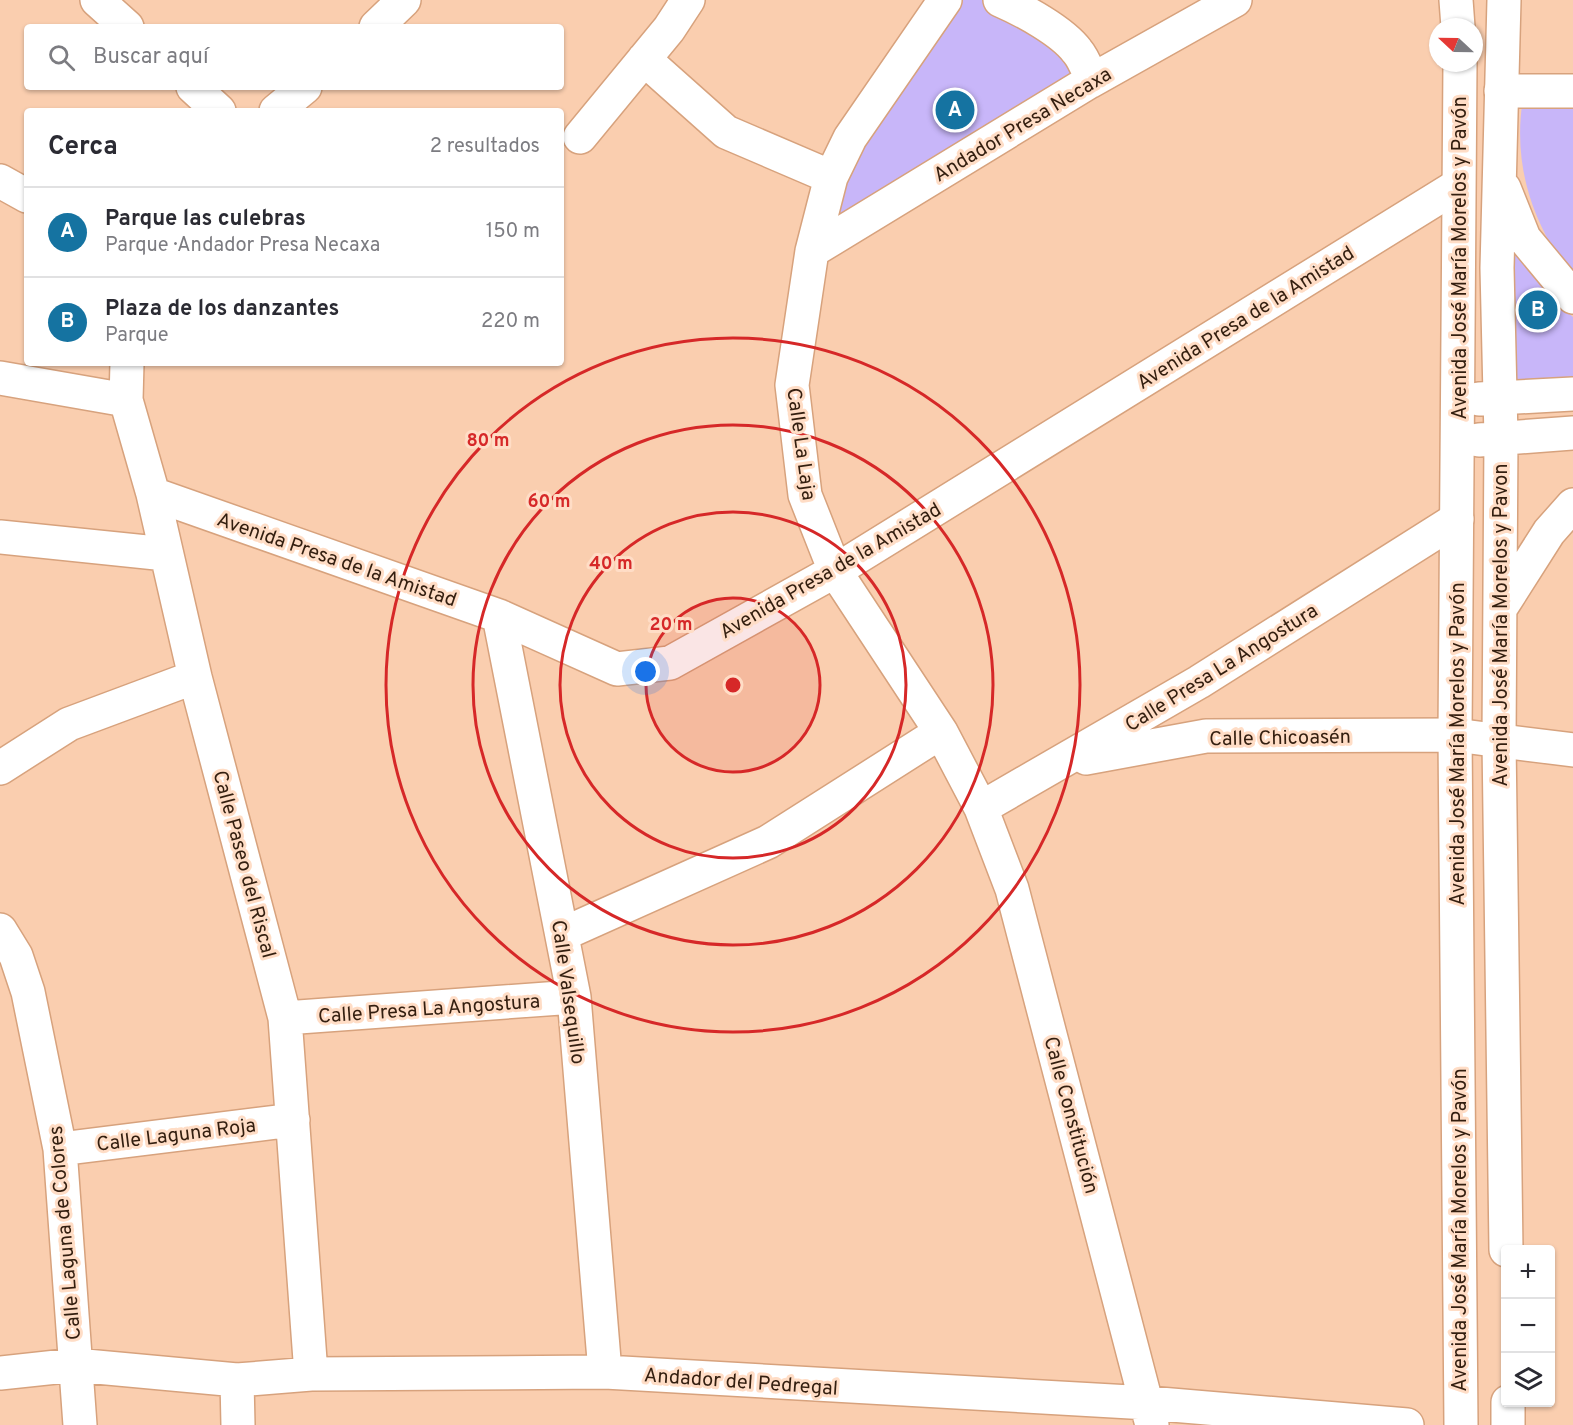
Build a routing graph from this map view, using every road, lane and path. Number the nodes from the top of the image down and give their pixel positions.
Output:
1 (97, 0) edge
2 (404, 0) edge
3 (688, 0) edge
4 (945, 0) edge
5 (1000, 0) edge
6 (1234, 0) edge
7 (1456, 0) edge
8 (1504, 0) edge
9 (1457, 18) edge
10 (124, 24) edge
11 (379, 24) edge
12 (644, 59) junction
13 (1460, 72) edge
14 (1092, 80) junction
15 (196, 90) edge
16 (301, 90) edge
17 (1501, 91) junction
18 (1573, 91) edge
19 (216, 108) edge
20 (280, 108) edge
21 (580, 137) dead end
22 (1498, 175) junction
23 (831, 177) junction
24 (0, 181) edge
25 (1457, 186) junction
26 (24, 194) edge
27 (812, 251) junction
28 (1573, 297) edge
29 (127, 366) edge
30 (0, 378) edge
31 (1573, 394) edge
32 (1500, 398) junction
33 (126, 400) junction
34 (1459, 400) junction
35 (1573, 433) edge
36 (1501, 438) junction
37 (1459, 441) junction
38 (153, 494) junction
39 (1573, 505) edge
40 (1457, 519) junction
41 (0, 537) edge
42 (166, 554) junction
43 (835, 571) junction
44 (1500, 609) junction
45 (499, 616) junction
46 (195, 677) junction
47 (1200, 682) junction
48 (941, 732) junction
49 (1455, 735) junction
50 (1206, 736) junction
51 (1498, 741) junction
52 (1573, 750) edge
53 (1064, 762) junction
54 (0, 768) edge
55 (981, 808) junction
56 (0, 930) edge
57 (563, 934) junction
58 (574, 997) junction
59 (285, 1018) junction
60 (293, 1120) junction
61 (60, 1149) junction
62 (1506, 1245) edge
63 (75, 1365) junction
64 (606, 1372) junction
65 (0, 1373) edge
66 (311, 1374) junction
67 (237, 1380) junction
68 (1508, 1407) edge
69 (1150, 1414) edge
70 (80, 1425) edge
71 (238, 1425) edge
72 (1407, 1425) edge
73 (1461, 1425) edge
74 (1508, 1425) edge

1 - 10 street
2 - 11 street
3 - 12 street
4 - 23 street, Calle La Laja
5 - 14 street
6 - 14 street, Andador Presa Necaxa
7 - 9 street
8 - 17 street, Avenida José María Morelos y Pavon
12 - 21 street
12 - 23 street
13 - 25 street, Avenida José María Morelos y Pavón
14 - 27 street, Andador Presa Necaxa
15 - 19 street
16 - 20 street
17 - 18 street
17 - 22 street, Avenida José María Morelos y Pavon
22 - 28 street
22 - 32 street, Avenida José María Morelos y Pavon
23 - 27 street, Calle La Laja
24 - 26 street
25 - 34 street, Avenida José María Morelos y Pavón
25 - 43 street, Avenida Presa de la Amistad
27 - 43 street, Calle La Laja
29 - 33 street, Calle Paseo del Riscal
30 - 33 street
31 - 32 street
32 - 34 street
32 - 36 street, Avenida José María Morelos y Pavon
33 - 38 street, Calle Paseo del Riscal
34 - 37 street, Avenida José María Morelos y Pavón
35 - 36 street
36 - 37 street
36 - 44 street, Avenida José María Morelos y Pavon
37 - 40 street, Avenida José María Morelos y Pavón
38 - 42 street, Calle Paseo del Riscal
38 - 45 street, Avenida Presa de la Amistad
39 - 44 street
40 - 47 street, Calle Presa La Angostura
40 - 49 street, Avenida José María Morelos y Pavón
41 - 42 street
42 - 46 street, Calle Paseo del Riscal
43 - 45 street, Avenida Presa de la Amistad
43 - 48 street, Calle La Laja
44 - 51 street, Avenida José María Morelos y Pavon
45 - 57 street, Calle Valsequillo
46 - 54 street
46 - 59 street, Calle Paseo del Riscal
47 - 50 street
47 - 53 street, Calle Presa La Angostura
48 - 55 street, Calle La Laja
48 - 57 street
49 - 50 street, Calle Chicoasén
49 - 51 street, Calle Chicoasén
49 - 73 street, Avenida José María Morelos y Pavón
50 - 53 street, Calle Chicoasén
51 - 52 street, Calle Chicoasén
51 - 62 street, Avenida José María Morelos y Pavon
53 - 55 street, Calle Presa La Angostura
55 - 69 street, Calle Constitución
56 - 61 street, Calle Laguna de Colores
57 - 58 street, Calle Valsequillo
58 - 59 street, Calle Presa La Angostura
58 - 64 street, Calle Valsequillo
59 - 60 street, Calle Paseo del Riscal
60 - 61 street, Calle Laguna Roja
60 - 66 street, Calle Paseo del Riscal
61 - 63 street, Calle Laguna de Colores
63 - 65 street, Andador del Pedregal
63 - 67 street, Andador del Pedregal
63 - 70 street, Calle Laguna de Colores
64 - 66 street, Andador del Pedregal
64 - 69 street, Andador del Pedregal
66 - 67 street, Andador del Pedregal
67 - 71 street
68 - 74 street
69 - 72 street, Andador del Pedregal

